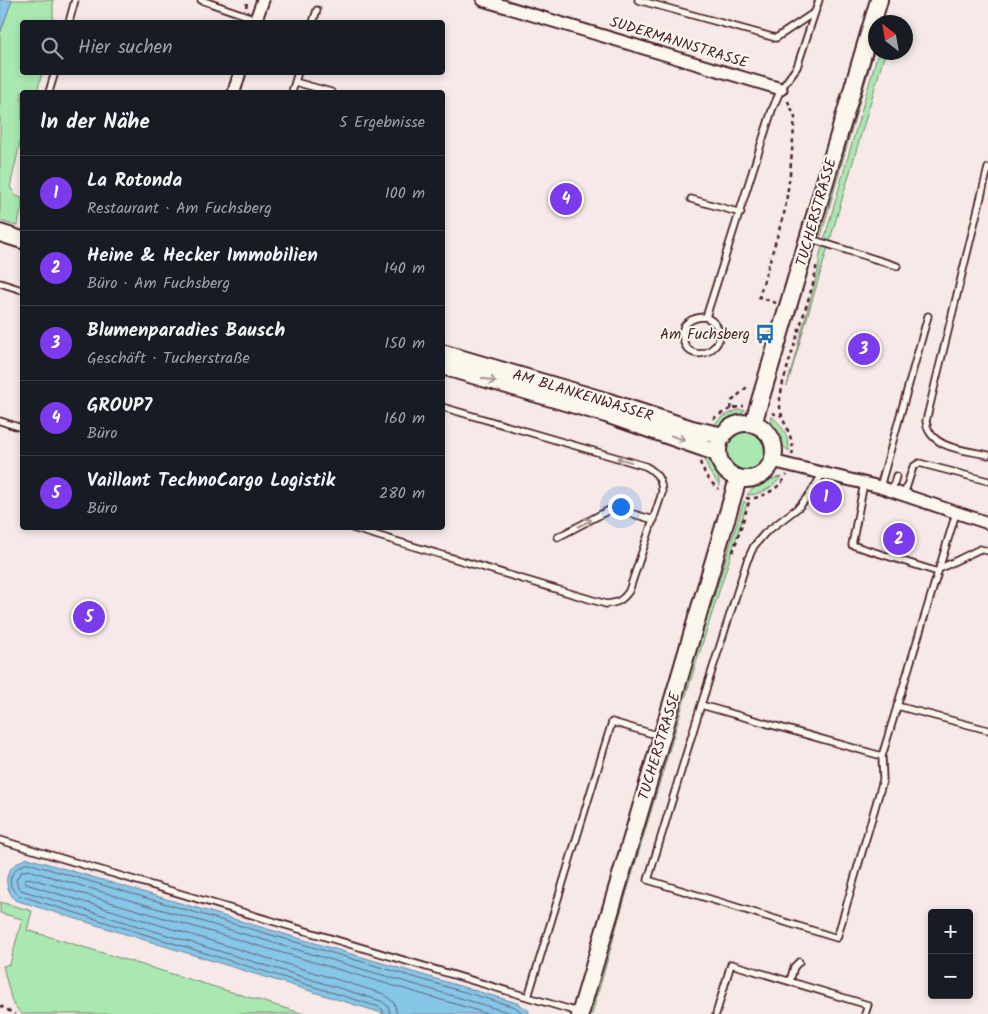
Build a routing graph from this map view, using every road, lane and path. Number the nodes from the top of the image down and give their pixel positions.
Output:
1 (75, 0) edge
2 (202, 0) edge
3 (263, 0) edge
4 (483, 0) edge
5 (638, 0) edge
6 (820, 0) edge
7 (879, 0) edge
8 (499, 2) edge
9 (317, 10) dead end
10 (816, 12) junction
11 (70, 20) edge
12 (252, 20) edge
13 (255, 20) edge
14 (314, 20) edge
15 (54, 75) edge
16 (237, 75) edge
17 (297, 75) edge
18 (295, 82) junction
19 (781, 89) junction
20 (50, 90) edge
21 (234, 90) edge
22 (293, 90) edge
23 (324, 90) edge
24 (988, 168) edge
25 (691, 199) dead end
26 (741, 212) junction
27 (0, 233) edge
28 (809, 238) junction
29 (20, 239) edge
30 (897, 266) dead end
31 (0, 283) edge
32 (20, 289) edge
33 (777, 303) dead end
34 (928, 316) dead end
35 (706, 317) junction
36 (445, 354) edge
37 (445, 367) edge
38 (445, 408) edge
39 (782, 416) dead end
40 (756, 417) junction
41 (0, 422) edge
42 (20, 427) edge
43 (704, 433) junction
44 (723, 436) junction
45 (718, 453) junction
46 (988, 455) edge
47 (772, 461) junction
48 (823, 473) junction
49 (896, 476) dead end
50 (738, 478) junction
51 (988, 481) edge
52 (864, 483) junction
53 (880, 487) junction
54 (892, 491) junction
55 (904, 495) junction
56 (956, 513) junction
57 (654, 520) junction
58 (988, 523) edge
59 (359, 530) edge
60 (558, 537) dead end
61 (988, 551) edge
62 (938, 571) junction
63 (701, 705) junction
64 (897, 706) junction
65 (988, 730) edge
66 (662, 736) junction
67 (882, 756) junction
68 (0, 840) edge
69 (799, 962) dead end
70 (790, 982) junction
71 (528, 997) junction
72 (0, 1006) edge
73 (580, 1013) edge
74 (15, 1014) edge
75 (716, 1014) edge
76 (865, 1014) edge

1 - 11 lane
2 - 12 lane
3 - 13 street
4 - 8 street, SUDERMANNSTRASSE
5 - 10 lane
6 - 10 lane
7 - 28 main road, TUCHERSTRASSE
8 - 19 street, SUDERMANNSTRASSE
9 - 14 lane
10 - 19 lane
15 - 20 lane
16 - 21 street
17 - 18 lane
18 - 22 lane
18 - 23 lane
19 - 26 lane
19 - 33 path
24 - 46 lane
25 - 26 lane
26 - 35 lane
27 - 29 main road
28 - 30 lane
28 - 40 main road, TUCHERSTRASSE
31 - 32 lane
34 - 53 lane
35 - 35 lane
36 - 43 main road, AM BLANKENWASSER
37 -> 45 main road, AM BLANKENWASSER
57 -> 38 lane
39 - 40 path
40 - 43 path
40 - 44 main road
40 - 47 main road
41 - 42 lane
43 - 44 main road, AM BLANKENWASSER
44 - 45 main road
45 - 50 main road
47 - 48 street
47 - 50 main road
48 - 52 street
48 - 63 lane
49 - 54 lane
50 - 66 main road, TUCHERSTRASSE
51 - 55 lane
52 - 53 street
52 - 62 lane
53 - 54 street
54 - 55 street
55 - 56 street
56 - 58 street
56 - 62 lane
57 - 59 lane
60 -> 57 lane
61 - 62 lane
62 - 64 lane
63 - 67 lane
63 - 67 lane
64 - 65 lane
64 - 67 lane
66 - 71 lane
66 - 73 main road, TUCHERSTRASSE
68 - 71 lane
69 - 70 lane
70 - 75 lane
70 - 76 lane
71 - 73 lane
72 - 74 path

